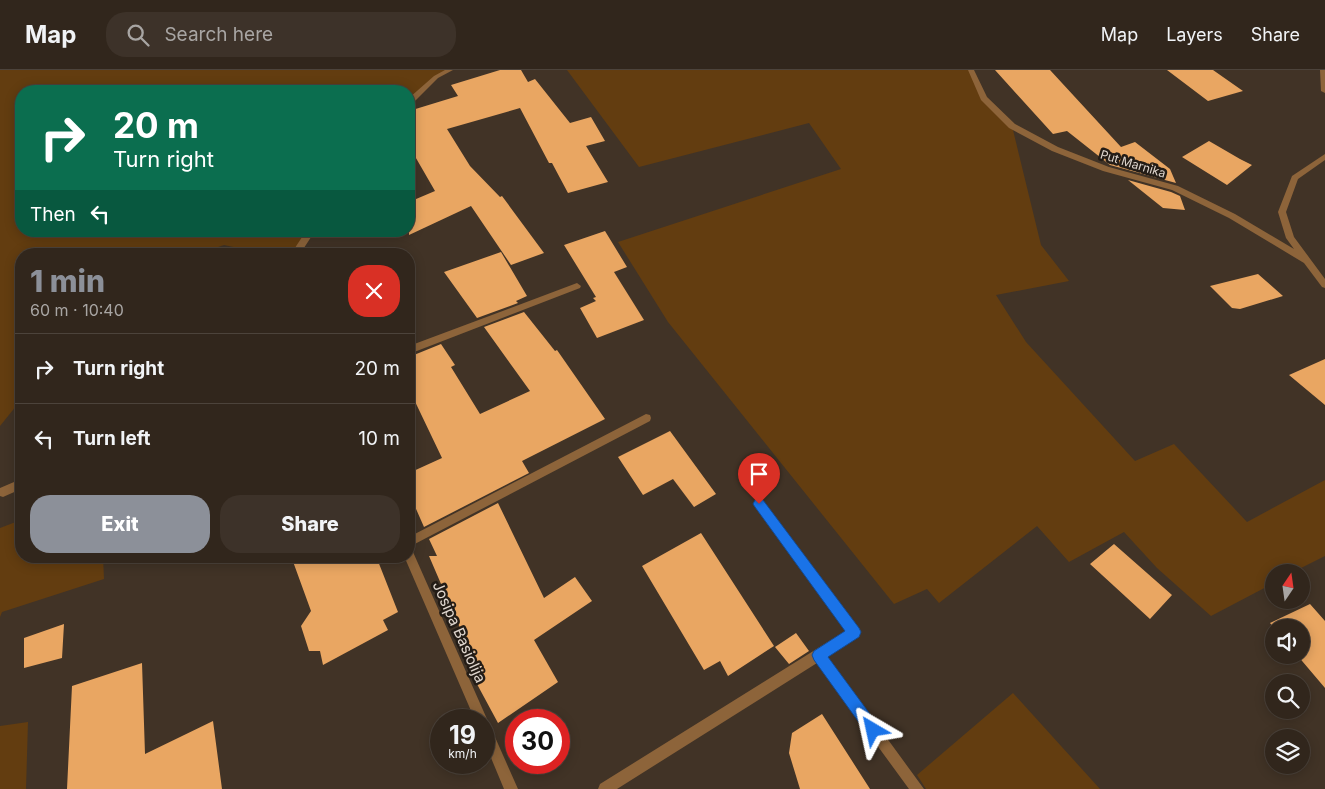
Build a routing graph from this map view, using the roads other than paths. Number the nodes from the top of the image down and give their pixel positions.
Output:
1 (450, 70) edge
2 (972, 70) edge
3 (1323, 70) edge
4 (1325, 91) edge
5 (415, 96) edge
6 (1325, 156) edge
7 (306, 237) edge
8 (299, 248) edge
9 (1307, 261) junction
10 (1325, 285) edge
11 (577, 286) dead end
12 (415, 348) edge
13 (646, 418) dead end
14 (15, 487) edge
15 (3, 492) dead end
16 (759, 504) dead end
17 (415, 539) edge
18 (411, 563) edge
19 (819, 655) junction
20 (476, 709) edge
21 (495, 752) edge
22 (511, 789) edge
23 (605, 789) edge
24 (917, 789) edge

1 - 5 street
2 - 9 street, Put Marnika
3 - 4 street
6 - 9 street
7 - 8 street
9 - 10 street
11 - 12 street
13 - 17 street
14 - 15 street
16 - 19 street
18 - 20 street, Josipa Basiolija
19 - 23 street
19 - 24 street
21 - 22 street

